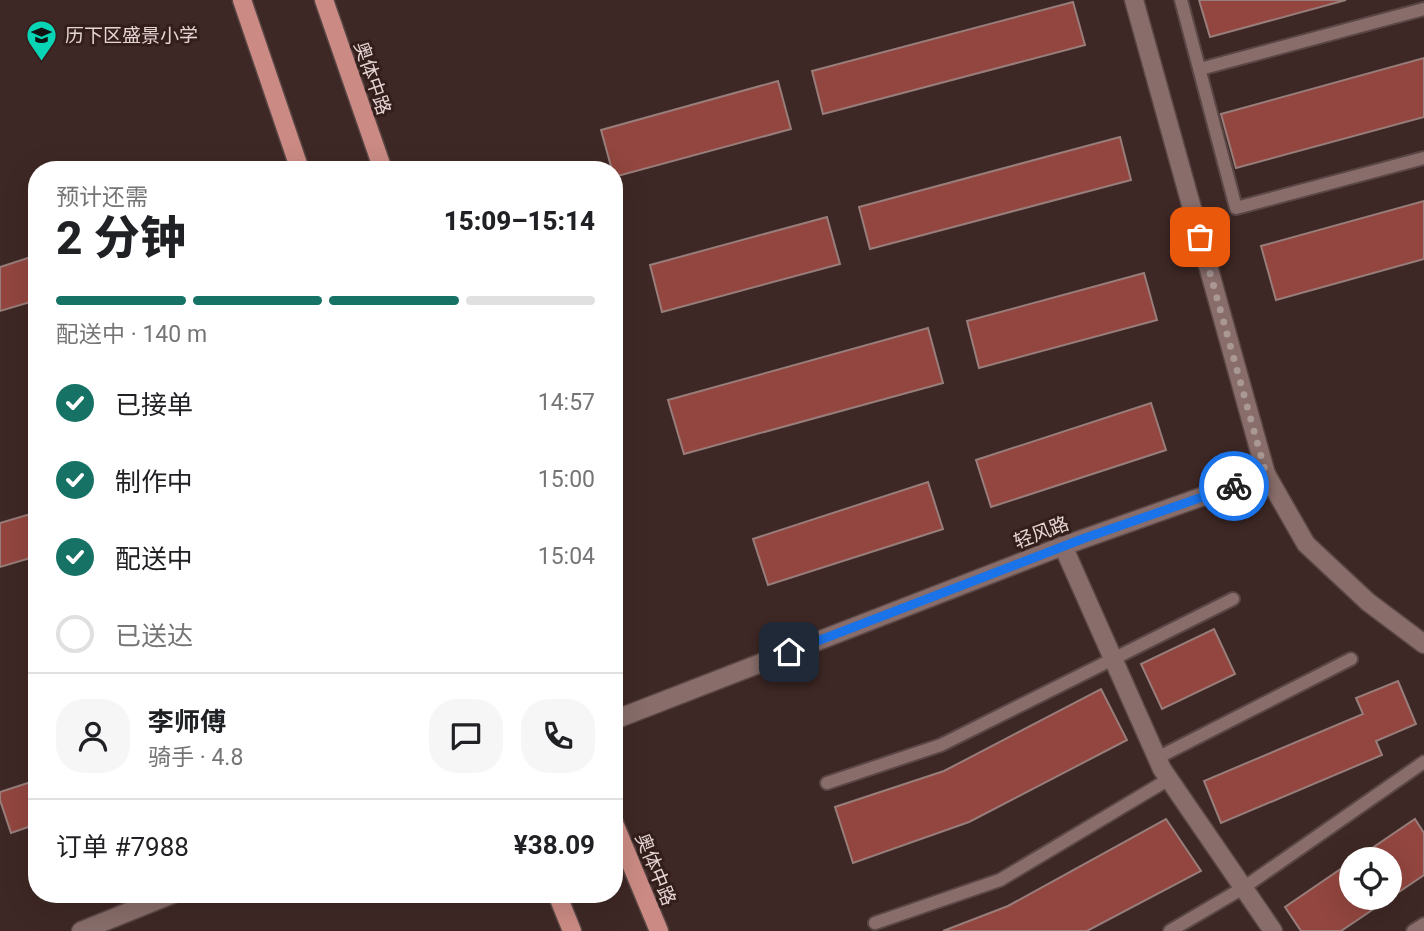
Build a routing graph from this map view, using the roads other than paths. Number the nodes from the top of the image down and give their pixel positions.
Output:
1 (242, 0) edge
2 (324, 0) edge
3 (1134, 0) edge
4 (1181, 0) edge
5 (1424, 9) edge
6 (1199, 69) junction
7 (1424, 158) edge
8 (297, 161) edge
9 (380, 161) edge
10 (1266, 474) junction
11 (1063, 546) junction
12 (1233, 599) dead end
13 (1424, 644) edge
14 (1113, 659) junction
15 (1351, 659) dead end
16 (623, 717) edge
17 (1157, 758) junction
18 (1424, 762) edge
19 (1169, 779) junction
20 (827, 783) dead end
21 (623, 845) edge
22 (1243, 888) junction
23 (151, 903) edge
24 (561, 903) edge
25 (875, 923) dead end
26 (1424, 924) edge
27 (81, 931) edge
28 (572, 931) edge
29 (659, 931) edge
30 (1170, 931) edge
31 (1272, 931) edge
32 (1413, 931) edge

1 - 8 main road
2 - 9 main road, 奥体中路
3 - 10 street
4 - 6 lane
5 - 6 lane
6 - 7 lane
10 - 11 street, 轻风路
10 - 13 street
11 - 14 street
11 - 16 street, 轻风路
12 - 14 lane
14 - 17 street
14 - 20 lane
15 - 17 lane
17 - 19 street
18 - 22 lane
19 - 22 street
19 - 25 lane
21 - 29 main road, 奥体中路
22 - 30 lane
22 - 31 street
23 - 27 street
24 - 28 main road
26 - 32 lane

